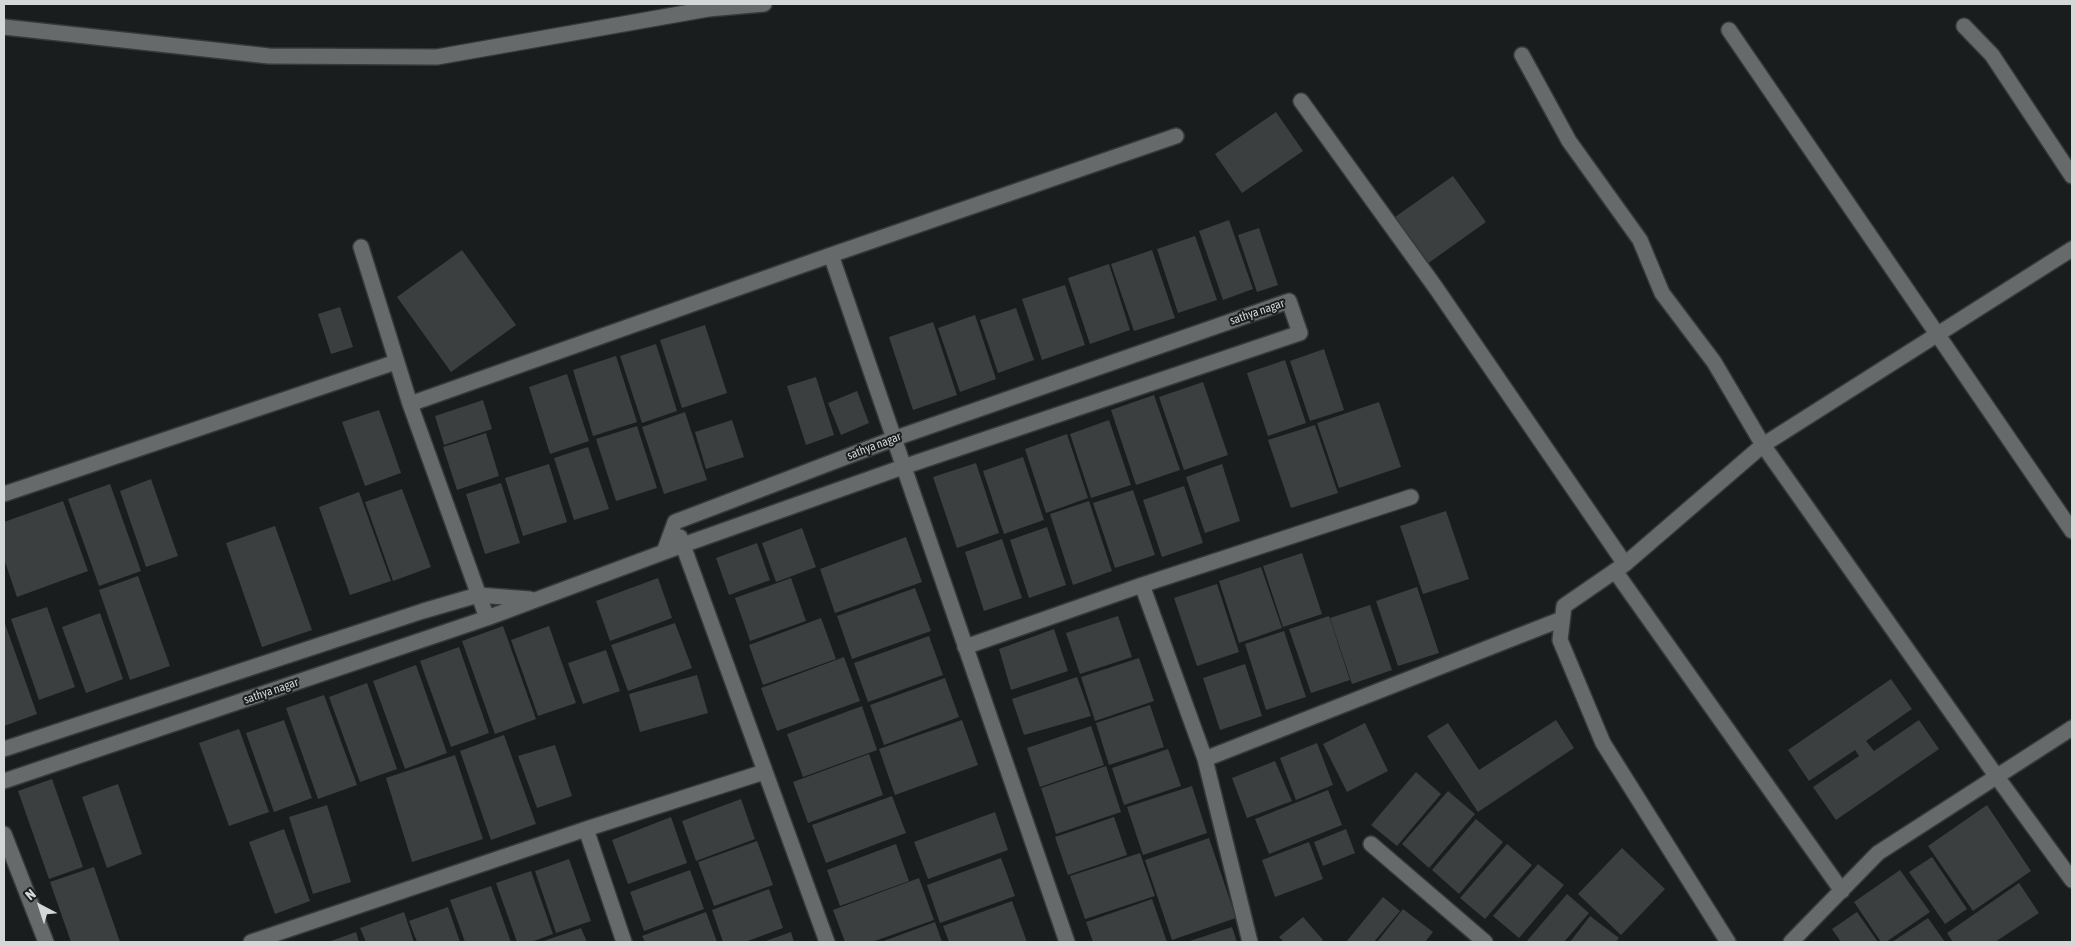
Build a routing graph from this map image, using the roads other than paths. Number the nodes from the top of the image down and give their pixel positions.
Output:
1 (764, 4) edge
2 (1964, 26) dead end
3 (4, 27) edge
4 (1729, 30) dead end
5 (1522, 55) dead end
6 (1301, 100) dead end
7 (1176, 136) dead end
8 (2072, 176) edge
9 (361, 247) dead end
10 (2072, 249) edge
11 (831, 255) junction
12 (1938, 334) junction
13 (396, 362) junction
14 (410, 404) junction
15 (893, 439) junction
16 (1762, 445) junction
17 (903, 467) junction
18 (4, 494) edge
19 (1411, 497) dead end
20 (675, 522) junction
21 (2072, 531) edge
22 (683, 545) junction
23 (664, 552) junction
24 (1620, 568) junction
25 (1142, 585) junction
26 (478, 596) junction
27 (537, 600) junction
28 (487, 618) junction
29 (1562, 619) junction
30 (965, 647) junction
31 (2072, 728) edge
32 (4, 749) edge
33 (1205, 759) junction
34 (764, 772) junction
35 (1997, 777) junction
36 (4, 781) edge
37 (586, 829) junction
38 (4, 834) edge
39 (1371, 844) dead end
40 (2072, 880) edge
41 (1842, 890) junction
42 (46, 942) edge
43 (251, 942) edge
44 (624, 942) edge
45 (826, 942) edge
46 (1067, 942) edge
47 (1250, 942) edge
48 (1485, 942) edge
49 (1728, 942) edge
50 (1791, 942) edge

1 - 3 street
2 - 8 street
4 - 12 street
5 - 16 street
6 - 24 street
7 - 11 street
9 - 13 street
10 - 12 street
11 - 14 street
11 - 15 street
12 - 16 street
12 - 21 street
13 - 14 street
13 - 18 street
14 - 26 street
15 - 17 street
15 - 17 street, sathya nagar
15 - 20 street, sathya nagar
16 - 24 street
16 - 35 street
17 - 22 street, sathya nagar
17 - 30 street
19 - 25 street
20 - 22 street
20 - 23 street
22 - 23 street, sathya nagar
22 - 34 street
23 - 27 street, sathya nagar
24 - 29 street
24 - 41 street
25 - 30 street
25 - 33 street
26 - 27 street, sathya nagar
26 - 28 street
26 - 32 street, sathya nagar
27 - 28 street, sathya nagar
28 - 36 street, sathya nagar
29 - 33 street
29 - 49 street
30 - 46 street
31 - 35 street
33 - 47 street
34 - 37 street
34 - 45 street
35 - 40 street
35 - 41 street
37 - 43 street
37 - 44 street
38 - 42 street
39 - 48 street
41 - 50 street

